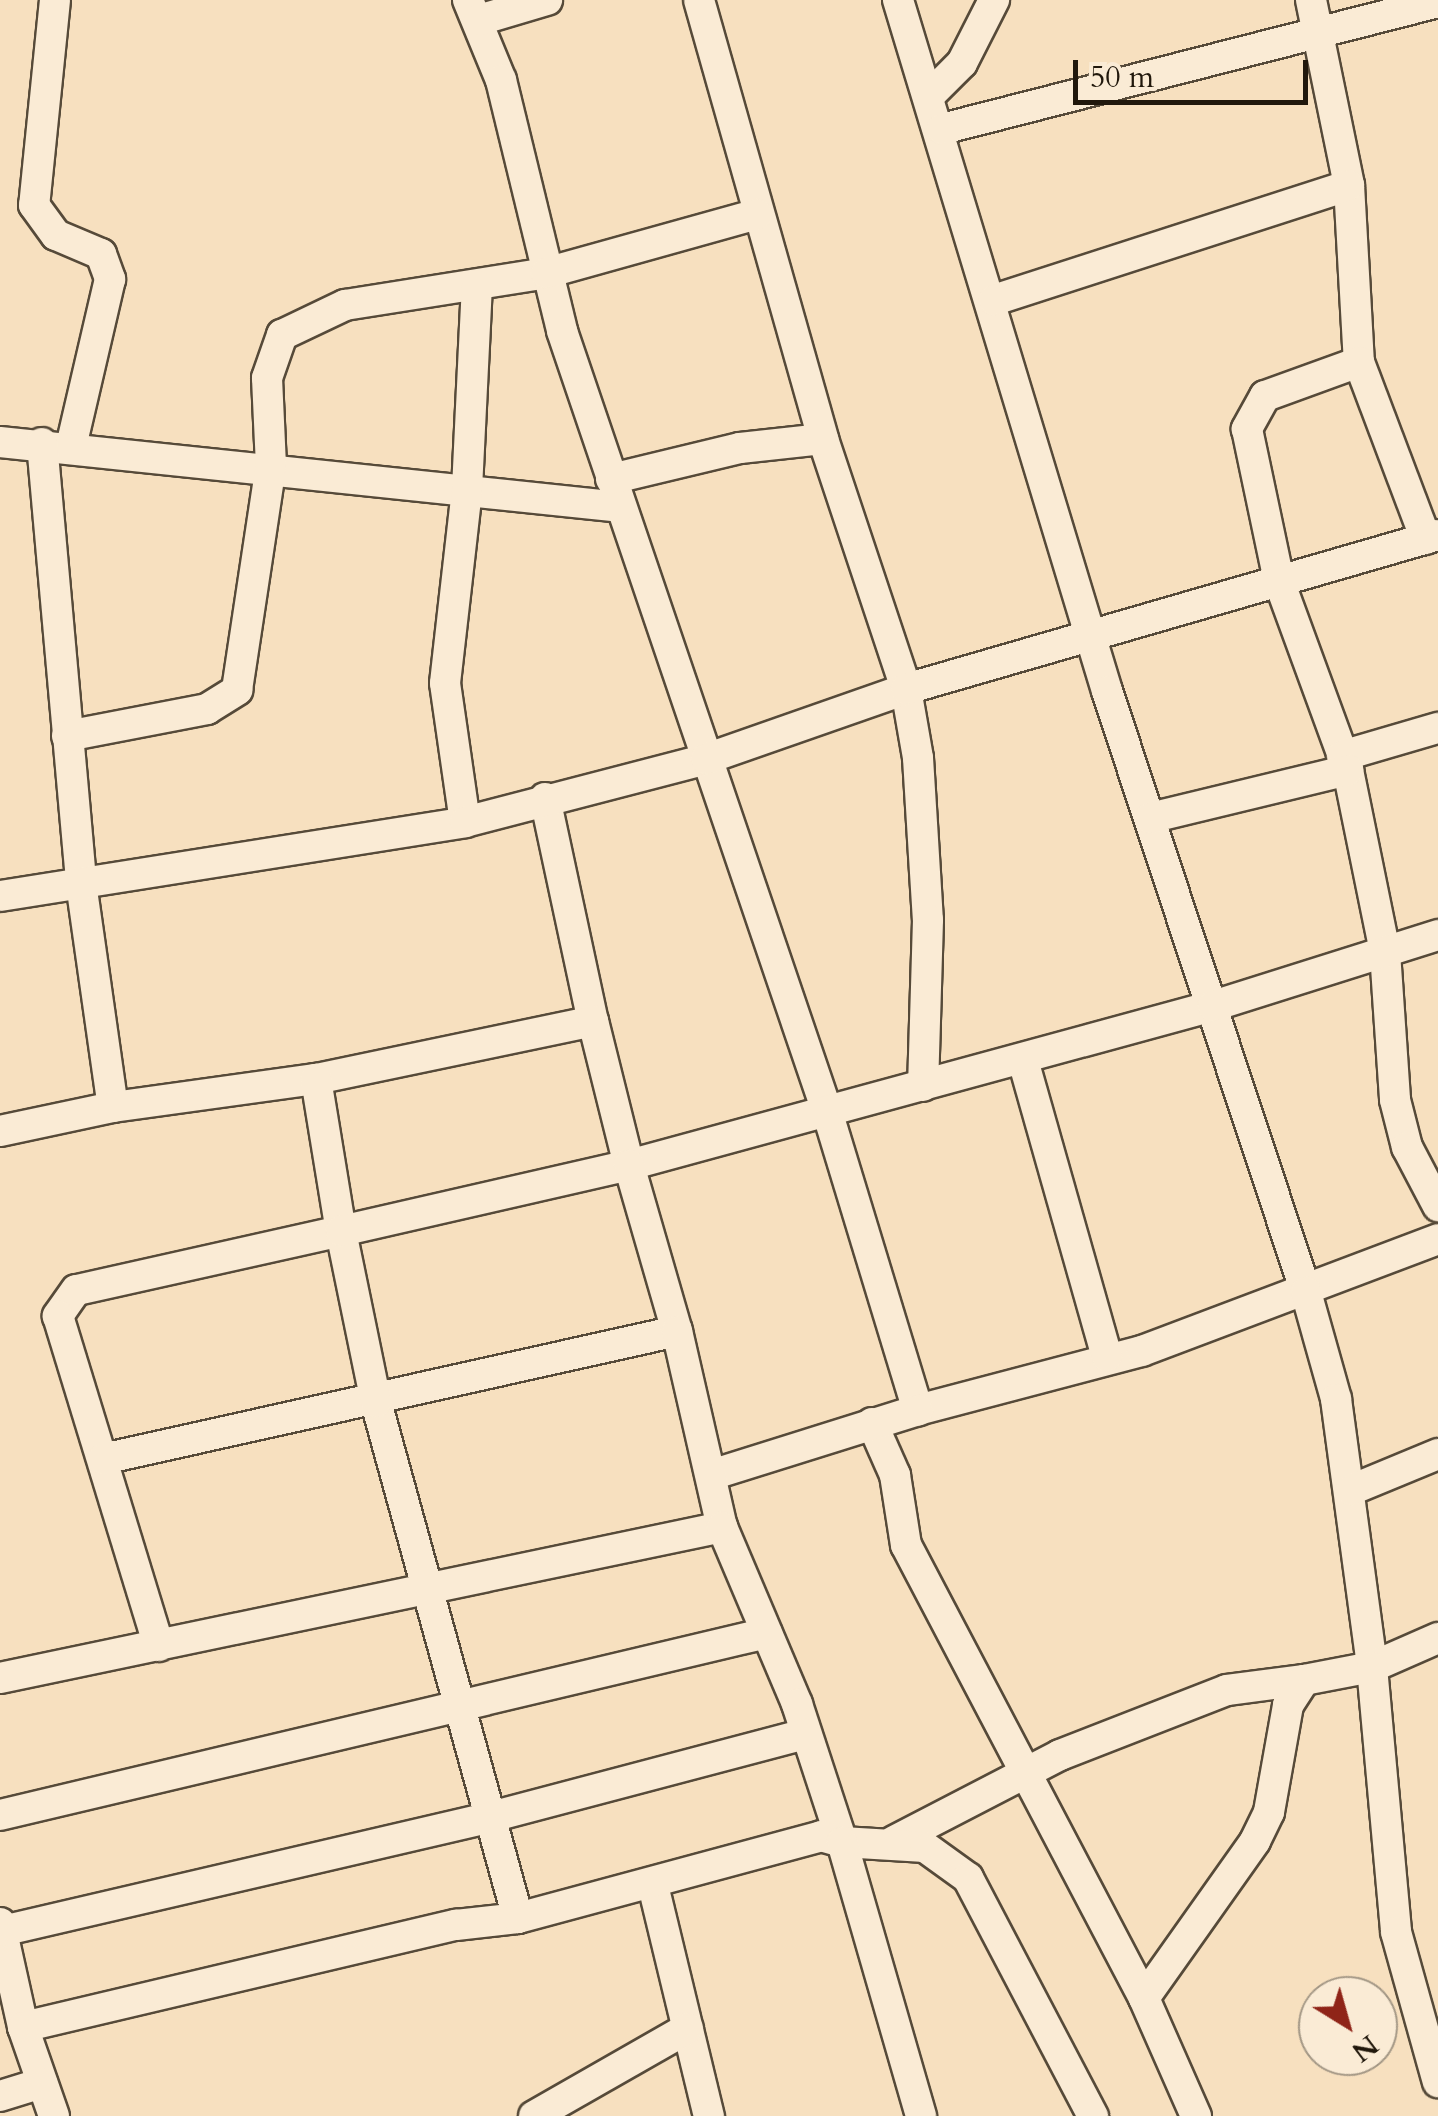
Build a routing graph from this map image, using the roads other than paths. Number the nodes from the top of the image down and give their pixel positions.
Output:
1 (55, 0) edge
2 (547, 0) edge
3 (698, 0) edge
4 (898, 0) edge
5 (994, 0) edge
6 (1311, 0) edge
7 (1438, 2) edge
8 (474, 10) edge
9 (1318, 30) junction
10 (930, 95) junction
11 (942, 130) junction
12 (1349, 185) junction
13 (757, 214) junction
14 (546, 273) junction
15 (477, 285) junction
16 (994, 300) junction
17 (1359, 362) junction
18 (823, 438) junction
19 (0, 442) edge
20 (56, 445) junction
21 (270, 466) junction
22 (467, 489) junction
23 (616, 493) junction
24 (1432, 537) edge
25 (1280, 581) junction
26 (1096, 636) junction
27 (906, 690) junction
28 (1438, 728) edge
29 (67, 736) junction
30 (706, 759) junction
31 (1345, 763) junction
32 (545, 798) junction
33 (1150, 818) junction
34 (466, 822) junction
35 (81, 883) junction
36 (0, 896) edge
37 (1438, 935) edge
38 (1385, 952) junction
39 (1214, 1006) junction
40 (593, 1021) junction
41 (1023, 1060) junction
42 (316, 1079) junction
43 (923, 1086) junction
44 (113, 1107) junction
45 (828, 1111) junction
46 (0, 1131) edge
47 (629, 1166) junction
48 (1438, 1206) edge
49 (341, 1230) junction
50 (1438, 1239) edge
51 (1306, 1292) junction
52 (677, 1330) junction
53 (1107, 1356) junction
54 (376, 1402) junction
55 (918, 1410) junction
56 (872, 1423) junction
57 (1438, 1454) edge
58 (103, 1459) junction
59 (710, 1475) junction
60 (1350, 1490) junction
61 (722, 1527) junction
62 (426, 1587) junction
63 (767, 1633) junction
64 (1438, 1638) edge
65 (160, 1646) junction
66 (1372, 1667) junction
67 (0, 1678) edge
68 (1304, 1680) junction
69 (458, 1710) junction
70 (806, 1734) junction
71 (1031, 1772) junction
72 (0, 1815) edge
73 (488, 1818) junction
74 (842, 1842) junction
75 (886, 1844) junction
76 (653, 1885) junction
77 (518, 1918) junction
78 (1, 1927) edge
79 (1144, 1998) junction
80 (23, 2027) junction
81 (688, 2028) junction
82 (1438, 2082) edge
83 (42, 2084) junction
84 (0, 2096) edge
85 (54, 2116) edge
86 (534, 2116) edge
87 (710, 2116) edge
88 (921, 2116) edge
89 (1093, 2116) edge
90 (1196, 2116) edge

1 - 20 street
2 - 8 street
3 - 13 street
4 - 10 street
5 - 10 street
6 - 9 street
7 - 9 street
8 - 14 street
9 - 11 street
9 - 12 street
10 - 11 street
11 - 16 street
12 - 16 street
12 - 17 street
13 - 14 street
13 - 18 street
14 - 15 street
14 - 23 street
15 - 21 street
15 - 22 street
16 - 26 street
17 - 24 street
17 - 25 street
18 - 23 street
18 - 27 street
19 - 20 street
20 - 21 street
20 - 29 street
21 - 22 street
21 - 29 street
22 - 23 street
22 - 34 street
23 - 30 street
24 - 25 street
25 - 26 street
25 - 31 street
26 - 27 street
26 - 33 street
27 - 30 street
27 - 43 street
28 - 31 street
29 - 35 street
30 - 32 street
30 - 45 street
31 - 33 street
31 - 38 street
32 - 34 street
32 - 40 street
33 - 39 street
34 - 35 street
35 - 36 street
35 - 44 street
37 - 38 street
38 - 39 street
38 - 48 street
39 - 41 street
39 - 51 street
40 - 42 street
40 - 47 street
41 - 43 street
41 - 53 street
42 - 44 street
42 - 49 street
43 - 45 street
44 - 46 street
45 - 47 street
45 - 55 street
47 - 49 street
47 - 52 street
49 - 54 street
49 - 58 street
50 - 51 street
51 - 53 street
51 - 60 street
52 - 54 street
52 - 59 street
53 - 55 street
54 - 58 street
54 - 62 street
55 - 56 street
56 - 59 street
56 - 71 street
57 - 60 street
58 - 65 street
59 - 61 street
60 - 66 street
61 - 62 street
61 - 63 street
62 - 65 street
62 - 69 street
63 - 69 street
63 - 70 street
64 - 66 street
65 - 67 street
66 - 68 street
66 - 82 street
68 - 71 street
68 - 79 street
69 - 72 street
69 - 73 street
70 - 73 street
70 - 74 street
71 - 75 street
71 - 79 street
73 - 77 street
73 - 78 street
74 - 75 street
74 - 76 street
74 - 88 street
75 - 89 street
76 - 77 street
76 - 81 street
77 - 80 street
78 - 80 street
79 - 90 street
80 - 83 street
81 - 86 street
81 - 87 street
83 - 84 street
83 - 85 street

